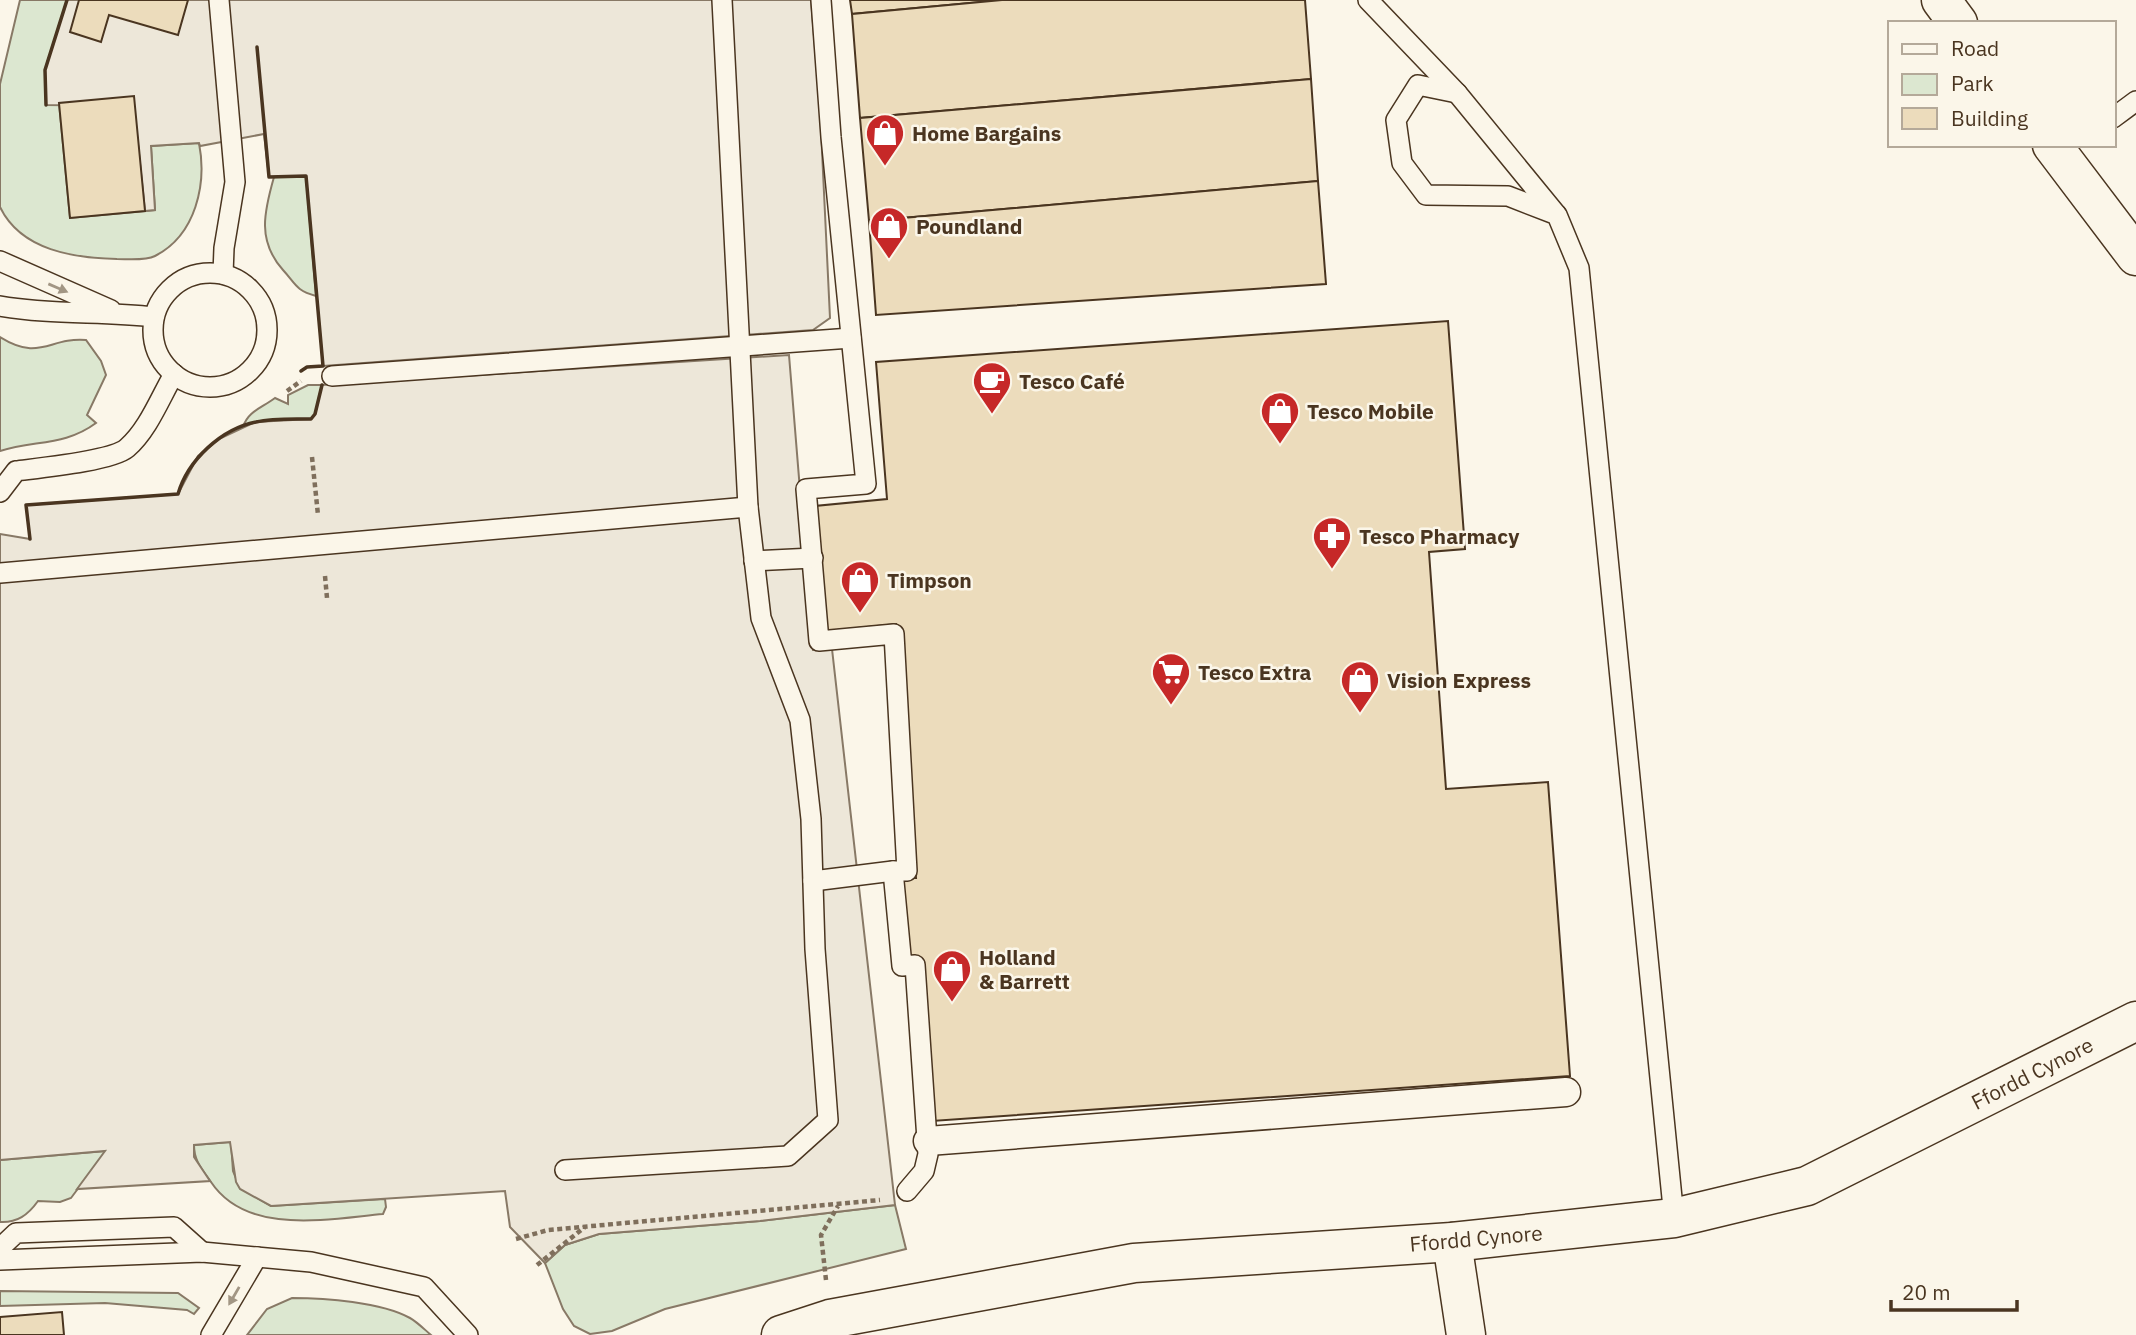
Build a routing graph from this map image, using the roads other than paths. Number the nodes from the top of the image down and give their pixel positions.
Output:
1 (219, 0) edge
2 (722, 0) edge
3 (821, 0) edge
4 (1368, 0) edge
5 (1941, 0) edge
6 (1957, 21) edge
7 (1457, 93) junction
8 (2136, 101) edge
9 (2115, 117) edge
10 (2062, 149) edge
11 (1556, 215) junction
12 (2136, 256) edge
13 (0, 261) edge
14 (223, 274) junction
15 (0, 306) edge
16 (118, 313) junction
17 (154, 317) junction
18 (851, 338) junction
19 (740, 345) junction
20 (174, 374) junction
21 (332, 376) dead end
22 (0, 492) edge
23 (748, 507) junction
24 (813, 558) junction
25 (754, 561) junction
26 (0, 573) edge
27 (893, 871) junction
28 (813, 881) junction
29 (2136, 1021) edge
30 (1566, 1092) dead end
31 (928, 1141) junction
32 (565, 1170) dead end
33 (907, 1191) road end
34 (1674, 1218) junction
35 (1452, 1242) junction
36 (0, 1248) edge
37 (202, 1252) junction
38 (257, 1257) junction
39 (0, 1260) edge
40 (211, 1335) edge
41 (468, 1335) edge
42 (780, 1335) edge
43 (1466, 1335) edge

1 - 14 lane
2 - 19 lane
3 - 18 lane
4 - 7 lane
5 - 6 main road
7 - 11 lane
7 - 11 lane
8 - 9 lane
10 - 12 main road
11 - 34 lane
13 -> 16 lane
14 - 17 lane
14 - 20 lane
15 - 16 lane
16 - 17 lane
17 - 20 lane
18 - 19 lane
18 - 24 lane
19 - 21 lane
19 - 23 lane
20 - 22 lane
23 - 25 lane
23 - 26 lane
24 - 25 lane
24 - 27 lane
25 - 28 lane
27 - 28 lane
27 - 31 lane
28 - 32 lane
29 - 34 main road, Ffordd Cynore
30 - 31 street
31 - 33 lane
34 - 35 main road, Ffordd Cynore
35 - 42 main road, Ffordd Cynore
35 - 43 main road
36 - 37 lane
37 - 38 lane
37 - 39 lane
38 -> 40 lane
38 - 41 lane

